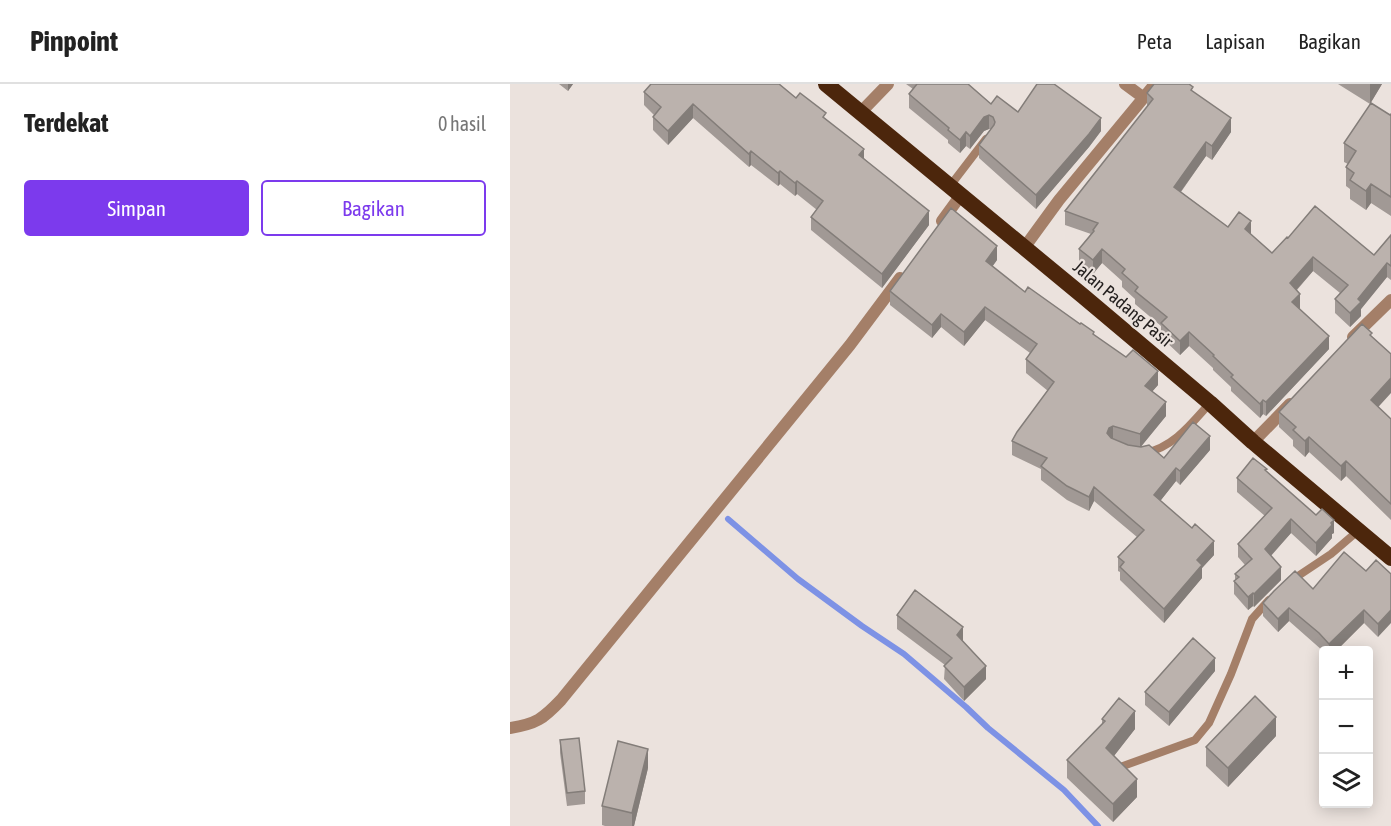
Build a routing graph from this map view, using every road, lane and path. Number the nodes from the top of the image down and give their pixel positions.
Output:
1 (826, 84) edge
2 (888, 84) edge
3 (1125, 84) edge
4 (1155, 84) edge
5 (1144, 98) junction
6 (860, 113) junction
7 (989, 135) edge
8 (955, 191) junction
9 (934, 232) edge
10 (1024, 248) junction
11 (907, 269) edge
12 (1391, 300) edge
13 (1341, 350) edge
14 (1301, 392) edge
15 (1210, 403) junction
16 (1253, 442) junction
17 (1139, 454) edge
18 (1359, 530) junction
19 (1391, 558) edge
20 (1283, 587) edge
21 (1276, 594) edge
22 (510, 728) edge
23 (1123, 766) edge

1 - 6 highway, Jalan Padang Pasir
2 - 6 street
3 - 5 street
4 - 5 street
5 - 10 street
6 - 8 highway, Jalan Padang Pasir
7 - 8 lane
8 - 9 street
8 - 10 highway, Jalan Padang Pasir
10 - 15 highway, Jalan Padang Pasir
11 - 22 street
12 - 13 street
14 - 16 street
15 - 16 highway, Jalan Padang Pasir
15 - 17 lane
16 - 18 highway, Jalan Padang Pasir
18 - 19 highway, Jalan Padang Pasir
18 - 20 lane
21 - 23 lane

